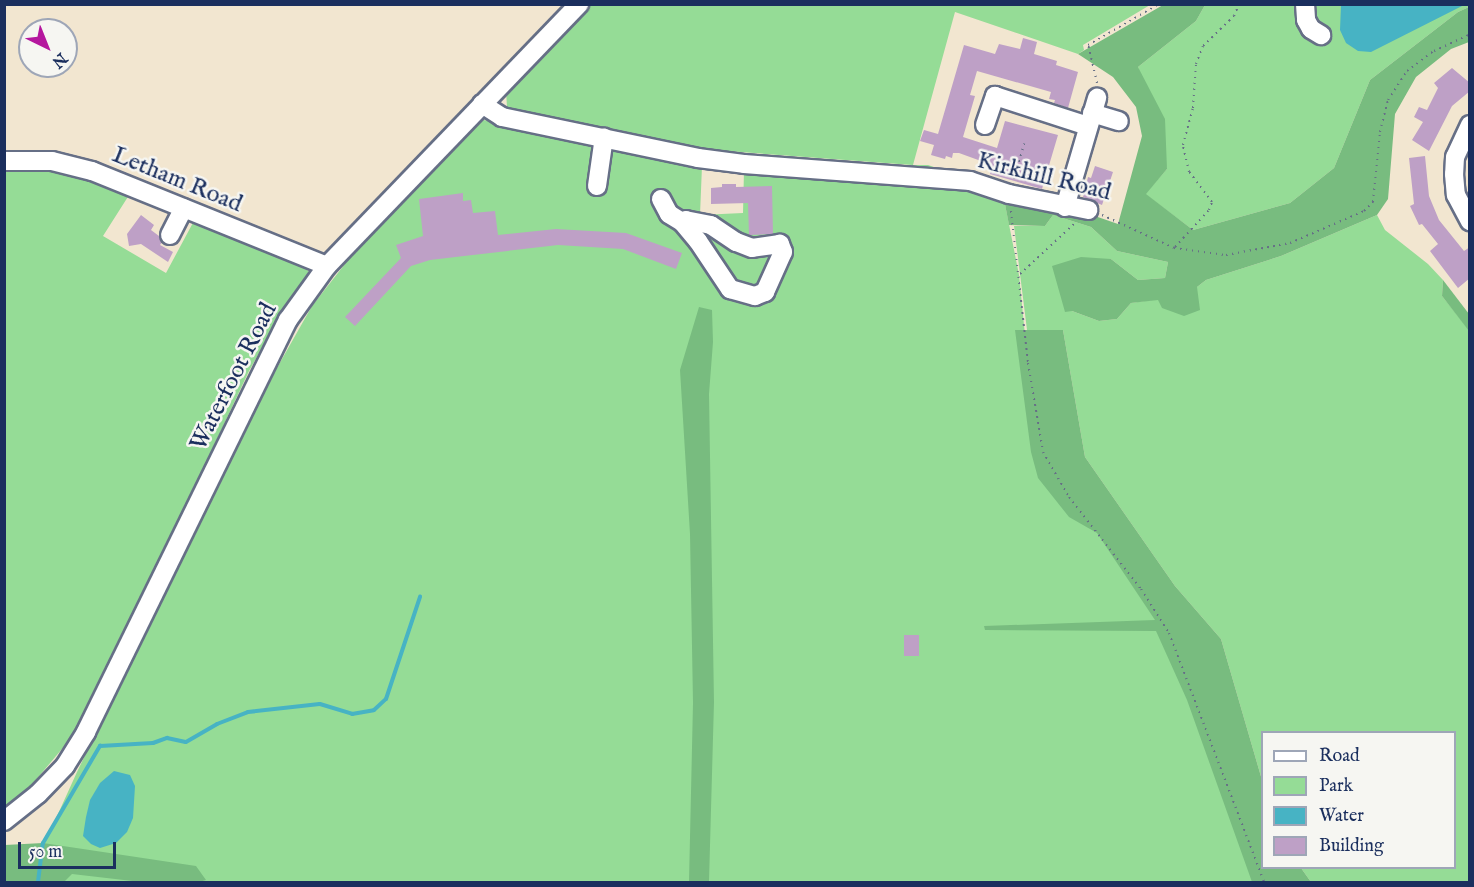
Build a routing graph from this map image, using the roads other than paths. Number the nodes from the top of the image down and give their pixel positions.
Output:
1 (579, 4) edge
2 (1305, 4) edge
3 (1321, 35) dead end
4 (482, 104) junction
5 (1092, 112) junction
6 (1119, 121) dead end
7 (985, 125) dead end
8 (1470, 125) edge
9 (604, 137) junction
10 (4, 161) edge
11 (597, 186) dead end
12 (661, 199) dead end
13 (1065, 207) junction
14 (184, 208) junction
15 (1088, 210) road end
16 (1470, 221) edge
17 (682, 222) junction
18 (170, 236) dead end
19 (327, 266) junction
20 (4, 821) edge

1 - 4 street, Waterfoot Road
2 - 3 street
4 - 9 street, Kirkhill Road
4 - 19 street, Waterfoot Road
5 - 6 street
5 - 7 street
5 - 13 street
8 - 16 street
9 - 11 street
9 - 13 street, Kirkhill Road
10 - 14 street, Letham Road
12 - 17 street
13 - 15 street, Kirkhill Road
14 - 18 street
14 - 19 street, Letham Road
17 - 17 street
19 - 20 street, Waterfoot Road

